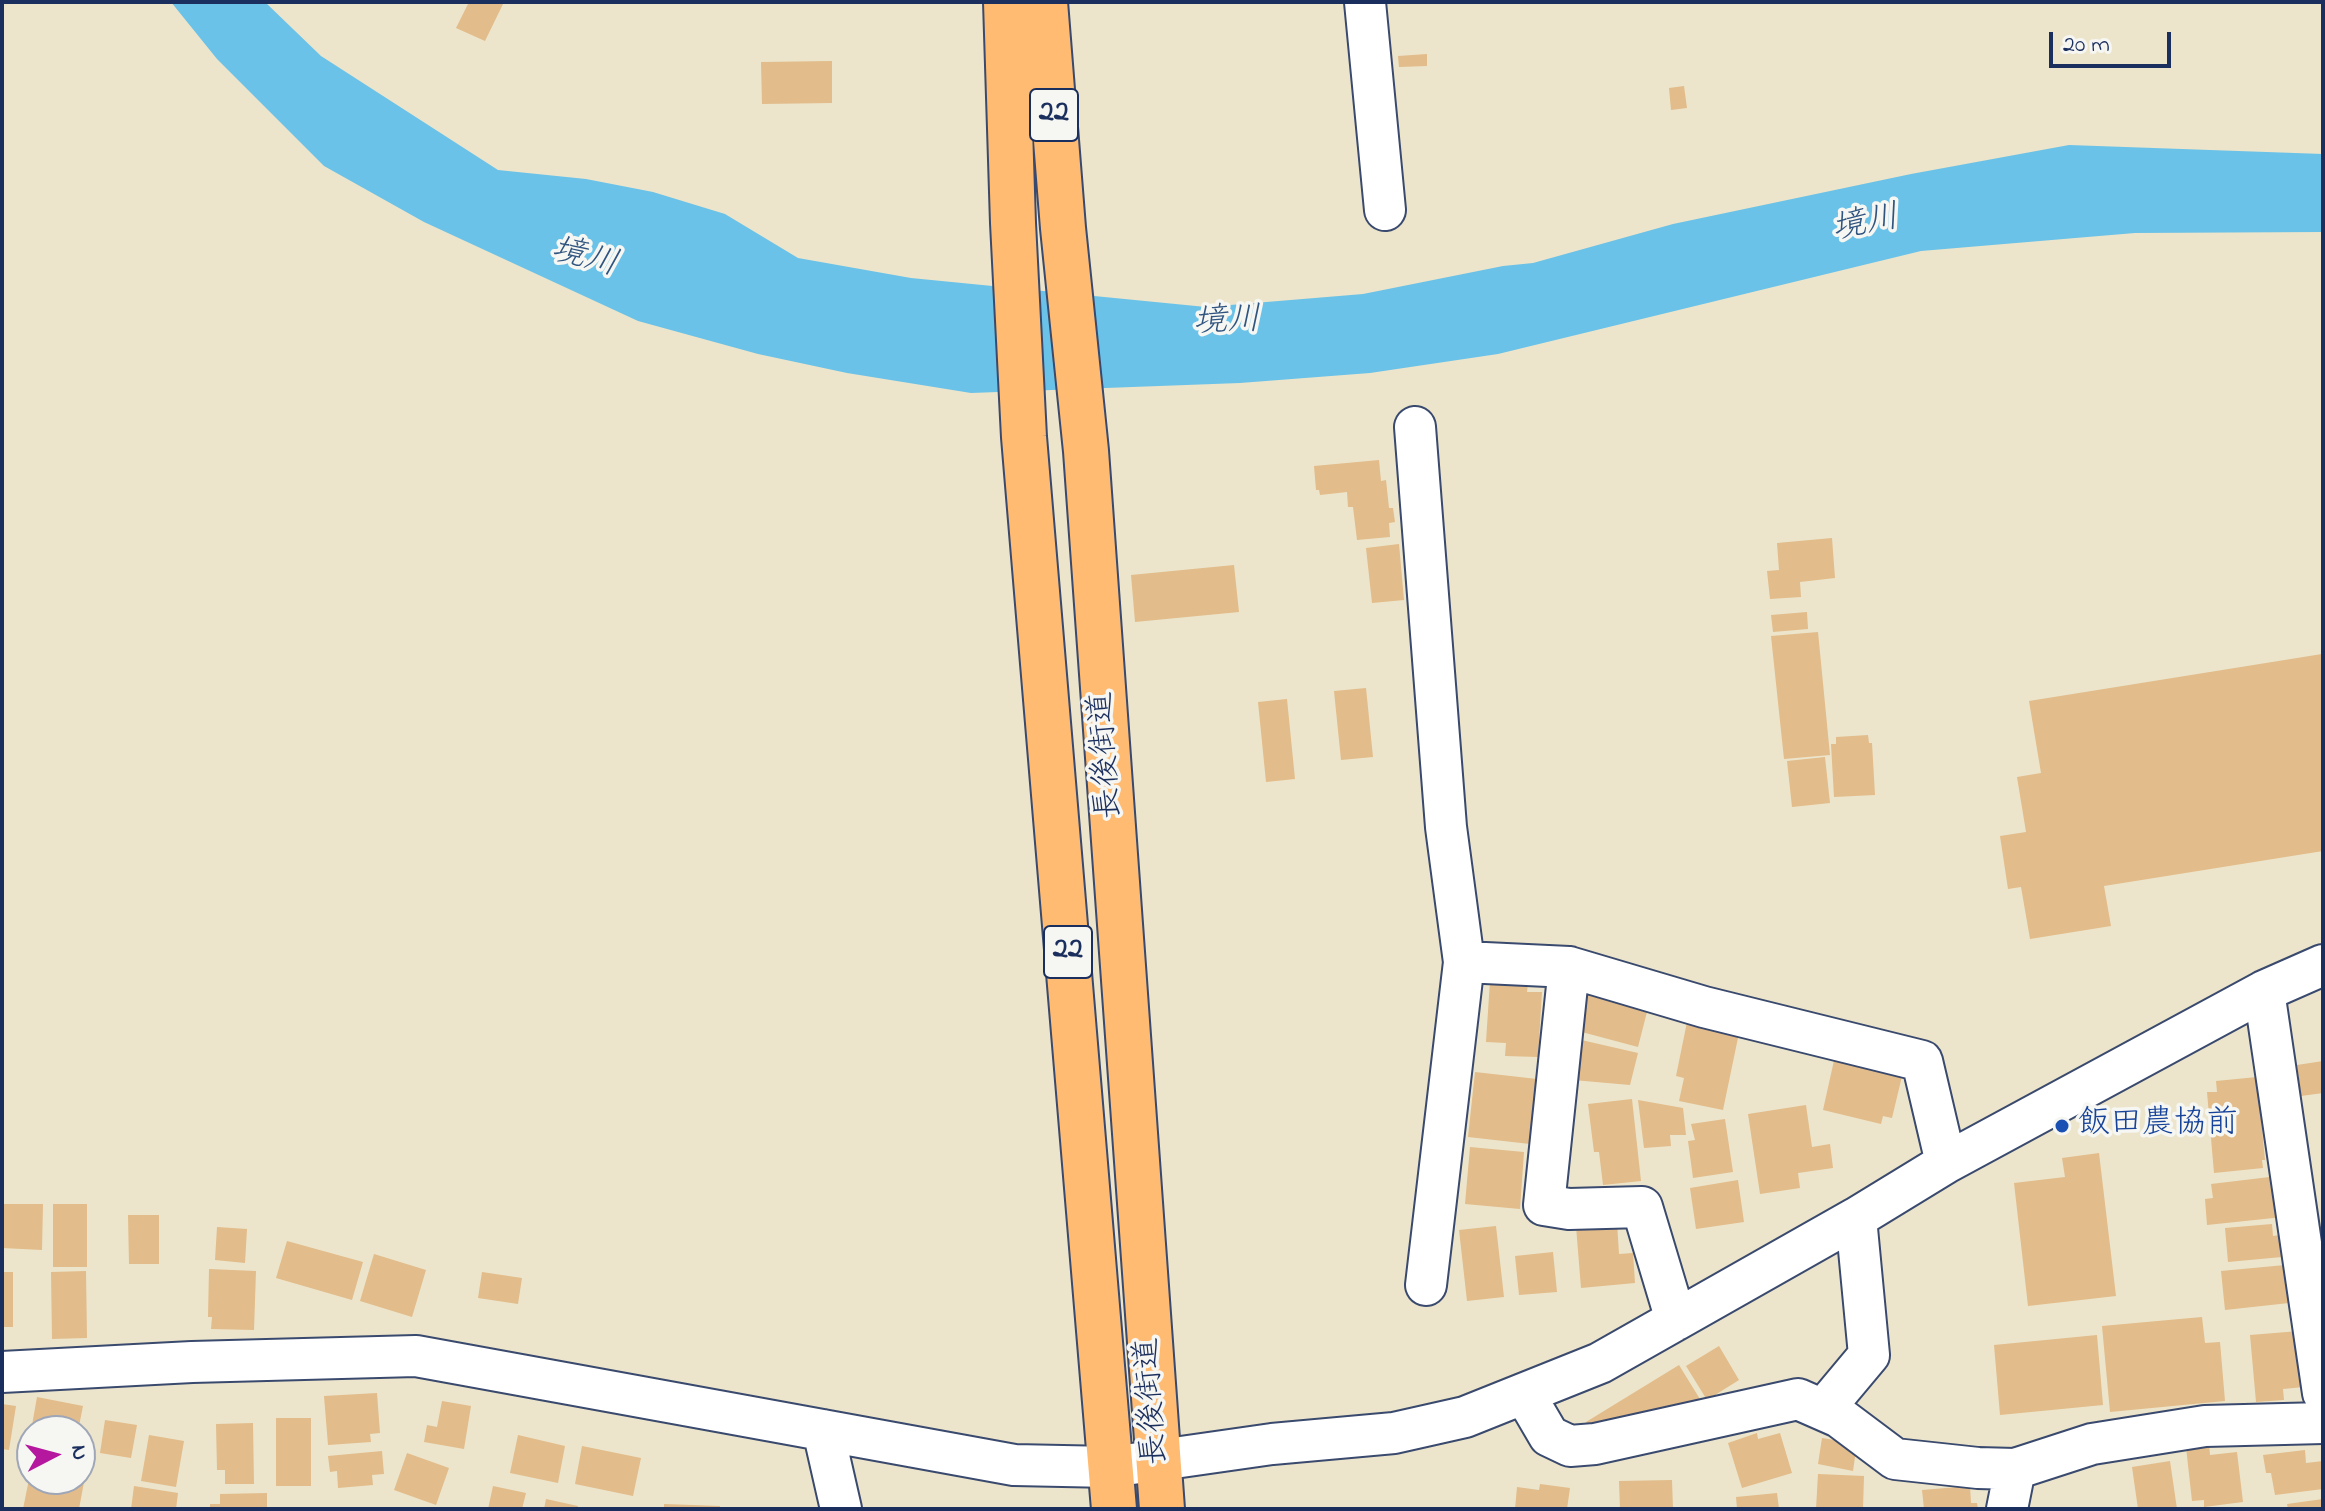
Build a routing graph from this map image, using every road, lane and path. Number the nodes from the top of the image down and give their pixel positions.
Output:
1 (1006, 2) edge
2 (1045, 2) edge
3 (1365, 2) edge
4 (1385, 210) dead end
5 (1415, 427) dead end
6 (1464, 962) junction
7 (2323, 965) edge
8 (1569, 967) junction
9 (2264, 991) junction
10 (1946, 1163) junction
11 (1856, 1218) junction
12 (1426, 1285) dead end
13 (1676, 1320) junction
14 (2, 1372) edge
15 (2323, 1393) edge
16 (1525, 1395) junction
17 (1823, 1410) junction
18 (2323, 1423) edge
19 (823, 1430) junction
20 (1158, 1460) junction
21 (2015, 1469) junction
22 (1113, 1488) edge
23 (841, 1509) edge
24 (1162, 1509) edge
25 (2007, 1509) edge

1 - 22 main road, 長後街道 / 22
2 - 20 main road, 長後街道 / 22
3 - 4 street
5 - 6 street
6 - 8 street
6 - 12 street
7 - 9 street
8 - 10 street
8 - 13 street
9 - 10 street
9 - 15 street
10 - 11 street
11 - 13 street
11 - 17 street
13 - 16 street
14 - 19 street
16 - 17 street
16 - 20 street
17 - 21 street
18 - 21 street
19 - 22 street
19 - 23 street
20 - 22 street
20 - 24 main road, 長後街道 / 22
21 - 25 street

